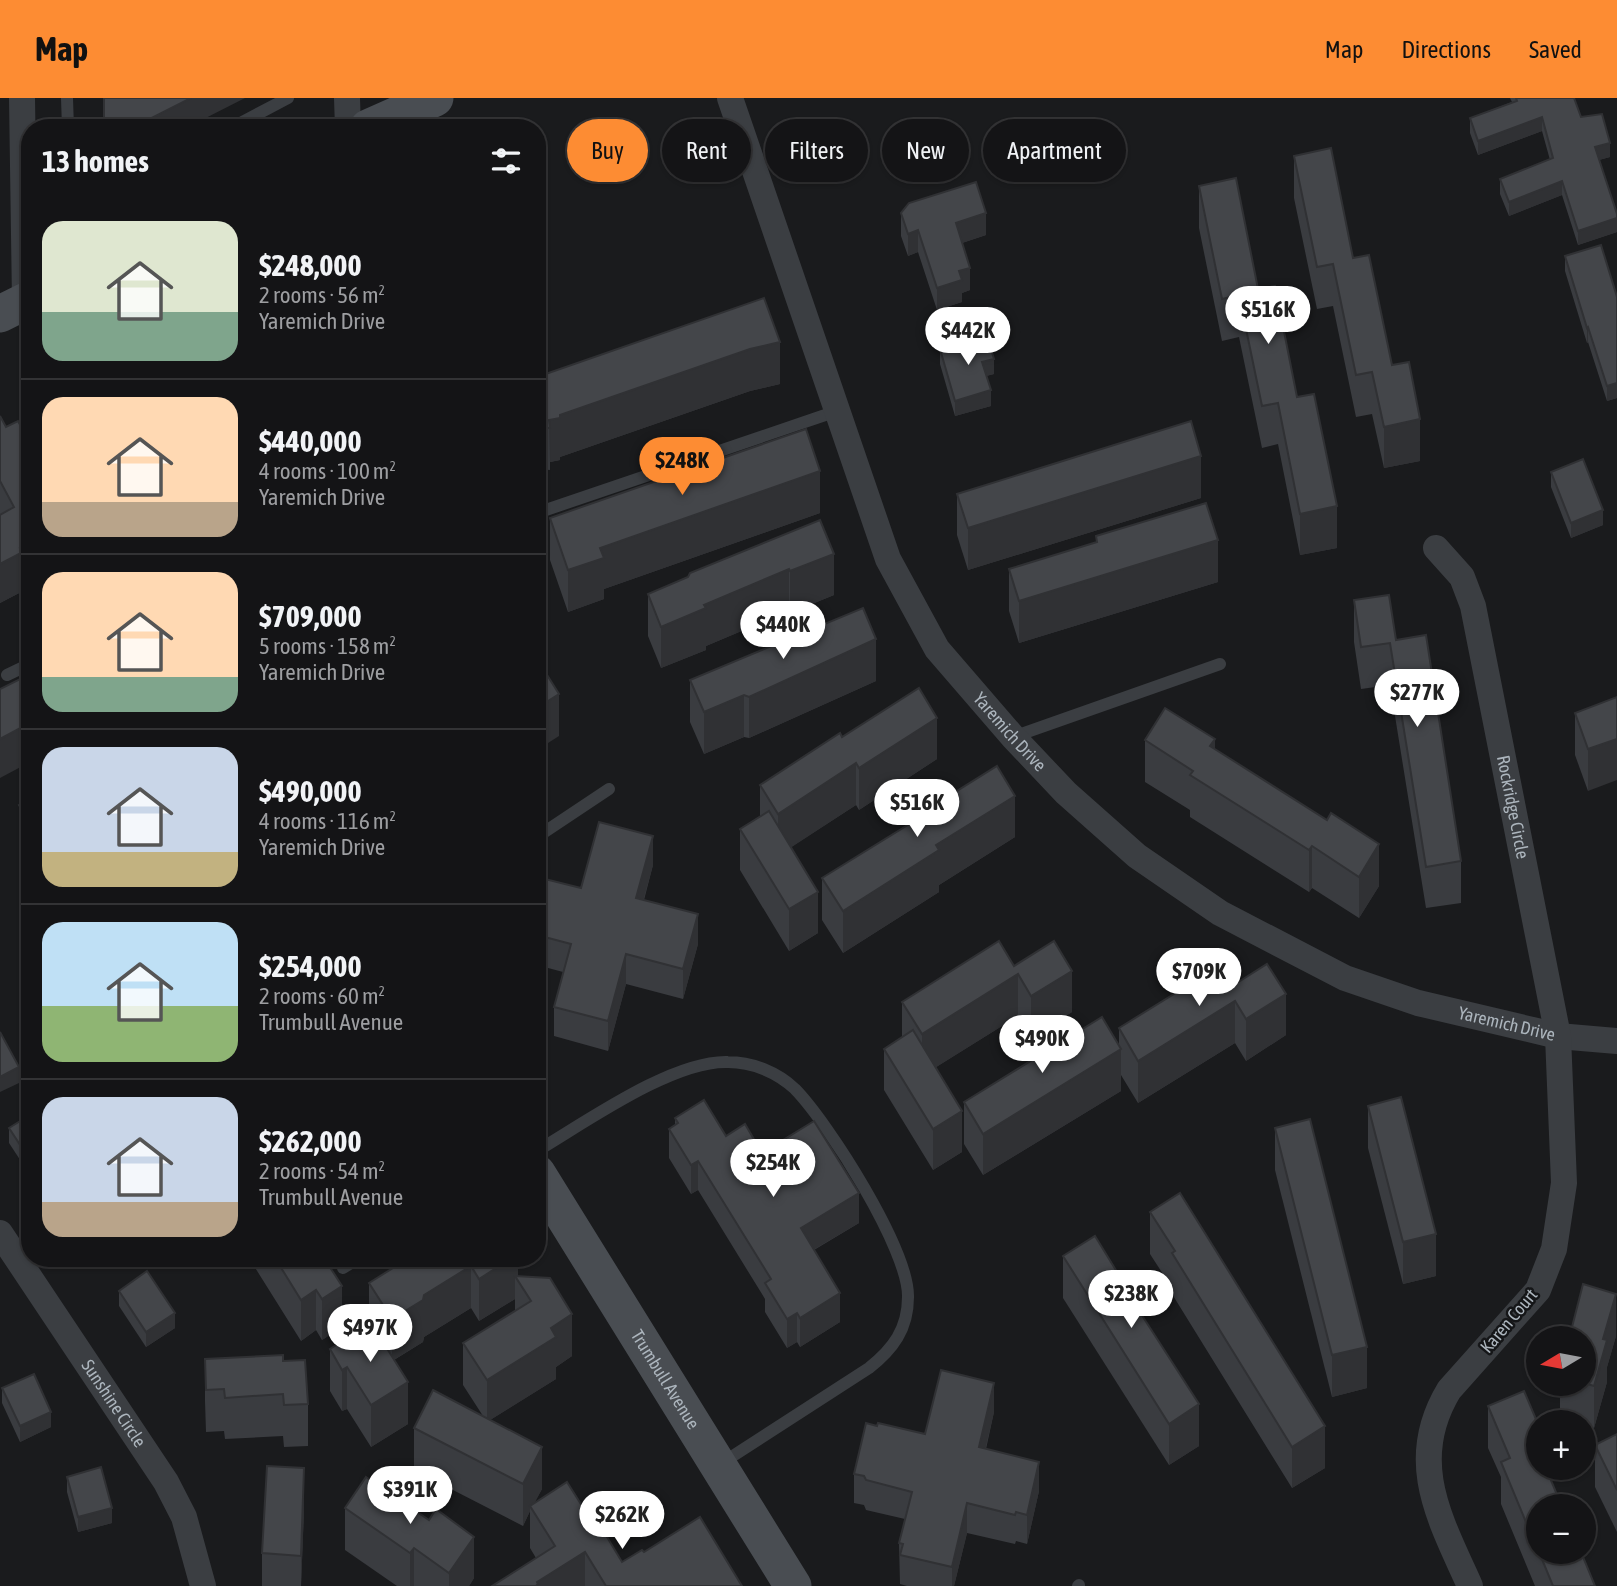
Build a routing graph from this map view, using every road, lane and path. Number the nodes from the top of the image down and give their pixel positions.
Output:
1 (22, 98) edge
2 (67, 98) edge
3 (288, 98) edge
4 (347, 98) edge
5 (435, 98) edge
6 (730, 98) edge
7 (23, 119) edge
8 (68, 119) edge
9 (248, 119) edge
10 (348, 119) edge
11 (388, 119) edge
12 (837, 411) junction
13 (546, 510) edge
14 (1436, 548) dead end
15 (1220, 664) dead end
16 (21, 668) edge
17 (7, 675) dead end
18 (1013, 737) junction
19 (609, 789) dead end
20 (546, 831) edge
21 (1558, 1036) junction
22 (1617, 1041) edge
23 (546, 1146) edge
24 (546, 1188) edge
25 (0, 1233) edge
26 (21, 1264) edge
27 (23, 1267) edge
28 (718, 1465) junction
29 (203, 1586) edge
30 (793, 1586) edge
31 (1470, 1586) edge

1 - 7 street
2 - 8 lane
3 - 9 lane
4 - 10 street
5 - 11 street
6 - 12 street, Yaremich Drive
12 - 13 lane
12 - 18 street, Yaremich Drive
14 - 21 street, Rockridge Circle
15 - 18 lane
16 - 17 lane
18 - 21 street, Yaremich Drive
19 - 20 lane
21 - 22 street, Yaremich Drive
21 - 31 street, Karen Court
23 - 28 lane
24 - 28 street, Trumbull Avenue
25 - 26 street, Sunshine Circle
27 - 29 street, Sunshine Circle
28 - 30 street, Trumbull Avenue

